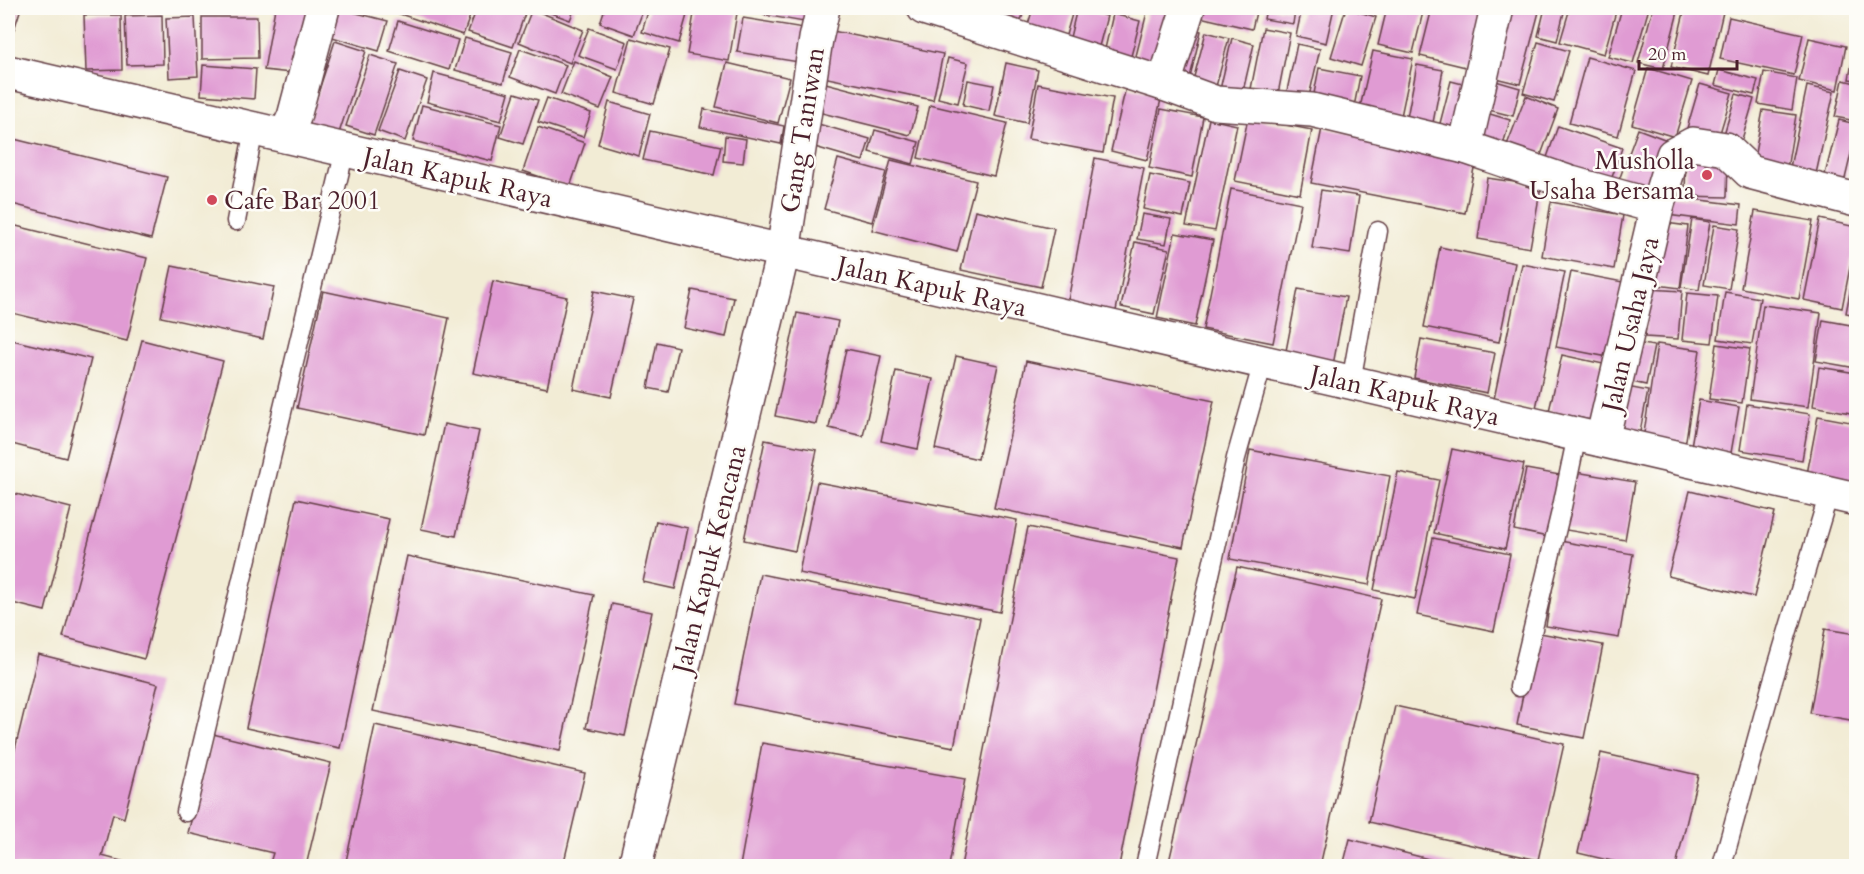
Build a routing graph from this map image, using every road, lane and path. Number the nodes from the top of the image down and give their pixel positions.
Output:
1 (323, 8) edge
2 (823, 8) edge
3 (924, 8) edge
4 (1188, 8) edge
5 (1497, 8) edge
6 (8, 72) edge
7 (1164, 84) junction
8 (269, 132) junction
9 (1465, 147) junction
10 (345, 150) junction
11 (1857, 200) edge
12 (1658, 207) junction
13 (236, 221) dead end
14 (1378, 231) dead end
15 (783, 252) junction
16 (1263, 362) junction
17 (1351, 382) junction
18 (1590, 438) junction
19 (1843, 496) edge
20 (1519, 687) dead end
21 (186, 812) dead end
22 (635, 867) edge
23 (1145, 867) edge
24 (1722, 867) edge

1 - 8 street
2 - 15 street, Gang Taniwan
3 - 7 street
4 - 7 street
5 - 9 street
6 - 8 street, Jalan Kapuk Raya
7 - 9 street
8 - 10 street, Jalan Kapuk Raya
8 - 13 lane
9 - 12 street
10 - 15 street, Jalan Kapuk Raya
10 - 21 lane
11 - 12 street, Jalan Usaha Jaya
12 - 18 street, Jalan Usaha Jaya
14 - 17 lane
15 - 16 street, Jalan Kapuk Raya
15 - 22 street, Jalan Kapuk Kencana
16 - 17 street, Jalan Kapuk Raya
16 - 23 lane
17 - 18 street, Jalan Kapuk Raya
18 - 19 street, Jalan Kapuk Raya
18 - 20 lane
19 - 24 lane

